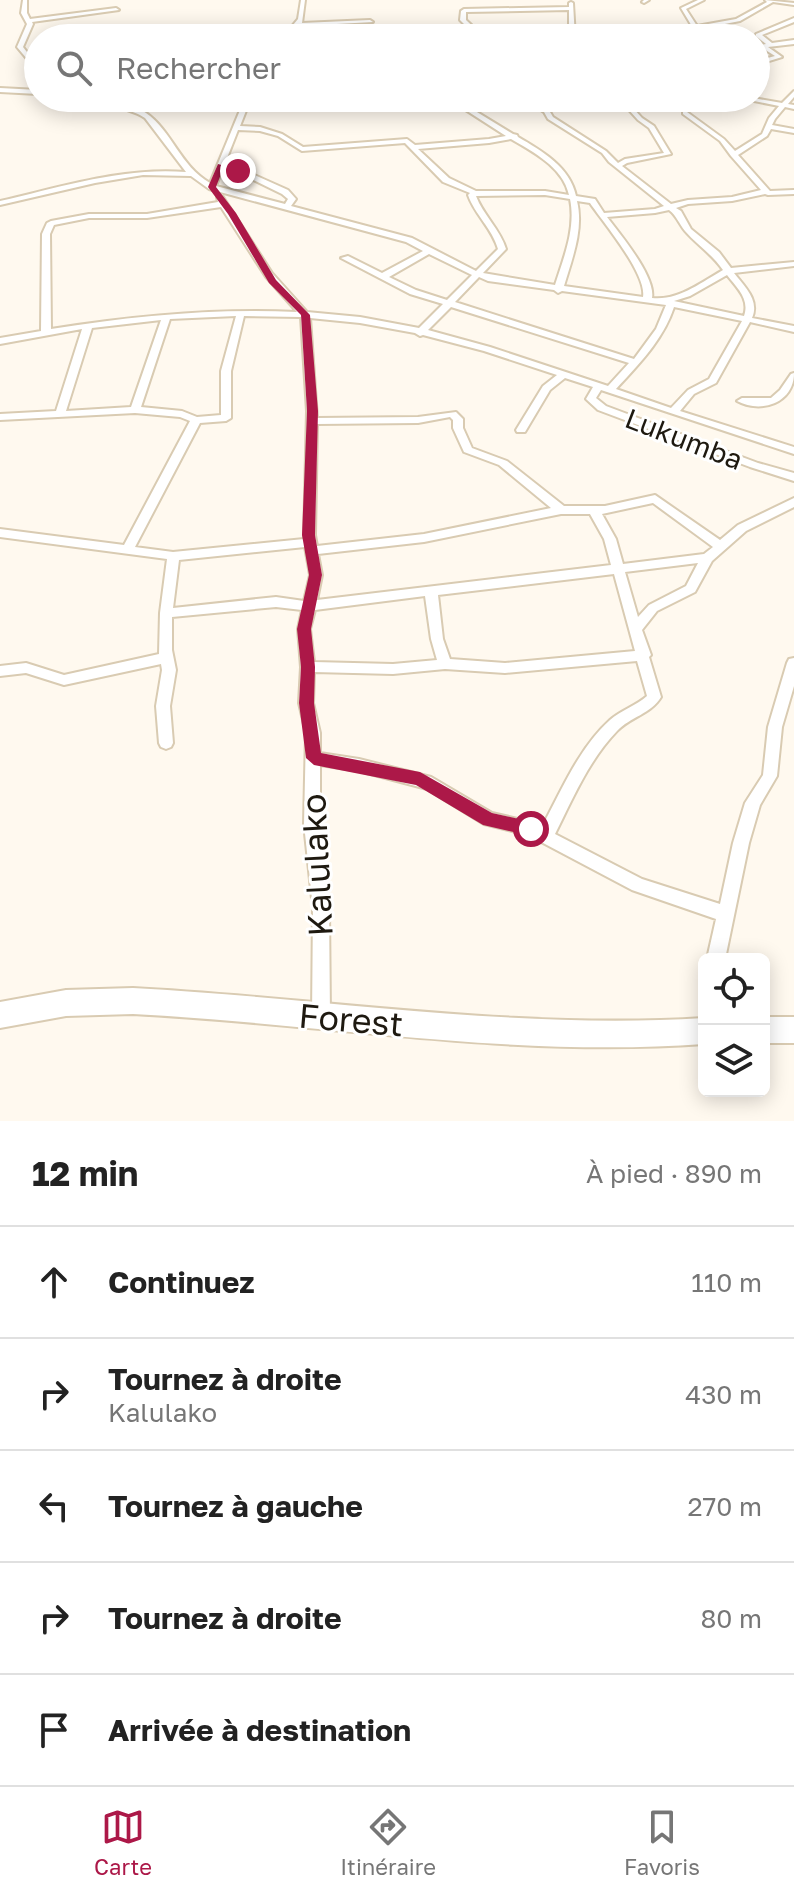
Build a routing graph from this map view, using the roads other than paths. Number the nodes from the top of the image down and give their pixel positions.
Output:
1 (25, 0) edge
2 (303, 0) edge
3 (702, 0) edge
4 (769, 0) edge
5 (571, 4) edge
6 (794, 4) edge
7 (116, 10) dead end
8 (794, 20) edge
9 (29, 21) junction
10 (370, 22) dead end
11 (28, 24) edge
12 (297, 24) edge
13 (321, 24) edge
14 (470, 24) edge
15 (572, 24) edge
16 (694, 24) edge
17 (718, 24) edge
18 (770, 30) edge
19 (794, 42) edge
20 (771, 45) edge
21 (0, 90) edge
22 (24, 91) edge
23 (794, 93) edge
24 (770, 103) edge
25 (782, 105) junction
26 (794, 107) edge
27 (134, 112) edge
28 (242, 112) edge
29 (474, 112) edge
30 (547, 112) edge
31 (634, 112) edge
32 (685, 113) dead end
33 (768, 126) junction
34 (235, 128) junction
35 (794, 131) edge
36 (515, 136) junction
37 (414, 147) junction
38 (733, 155) junction
39 (618, 166) junction
40 (220, 167) junction
41 (191, 173) junction
42 (212, 187) junction
43 (766, 191) junction
44 (794, 192) edge
45 (475, 193) junction
46 (575, 197) junction
47 (0, 203) edge
48 (223, 204) junction
49 (287, 207) junction
50 (674, 210) junction
51 (603, 215) junction
52 (430, 250) junction
53 (345, 258) dead end
54 (794, 264) edge
55 (730, 270) junction
56 (478, 275) junction
57 (382, 277) junction
58 (558, 290) junction
59 (647, 300) junction
60 (668, 303) junction
61 (447, 304) junction
62 (241, 312) junction
63 (305, 315) junction
64 (167, 316) junction
65 (747, 318) junction
66 (88, 325) junction
67 (794, 329) edge
68 (46, 332) junction
69 (420, 333) junction
70 (0, 341) edge
71 (635, 362) junction
72 (564, 374) junction
73 (794, 376) edge
74 (604, 388) junction
75 (790, 392) edge
76 (742, 401) dead end
77 (135, 410) junction
78 (673, 412) junction
79 (60, 414) junction
80 (0, 417) edge
81 (196, 420) junction
82 (312, 421) junction
83 (521, 430) dead end
84 (794, 451) edge
85 (794, 477) edge
86 (794, 502) edge
87 (561, 510) junction
88 (594, 510) junction
89 (0, 533) edge
90 (311, 546) junction
91 (721, 547) junction
92 (127, 551) junction
93 (173, 556) junction
94 (707, 558) junction
95 (617, 569) junction
96 (431, 591) junction
97 (309, 606) junction
98 (166, 613) junction
99 (635, 629) junction
100 (644, 655) junction
101 (167, 658) junction
102 (794, 663) edge
103 (445, 664) junction
104 (308, 667) junction
105 (0, 671) edge
106 (166, 743) dead end
107 (314, 758) junction
108 (546, 836) junction
109 (723, 913) junction
110 (717, 953) edge
111 (0, 1015) edge
112 (321, 1017) junction
113 (770, 1030) edge
114 (794, 1030) edge
115 (698, 1031) edge

1 - 9 street
2 - 12 street
3 - 16 street
4 - 6 street
4 - 17 street
5 - 14 street
5 - 15 street
7 - 9 street
8 - 18 street
9 - 11 street
10 - 13 street
19 - 20 street
21 - 22 street
23 - 25 street
24 - 25 street
25 - 26 street
25 - 33 street
27 - 41 street
28 - 34 street
29 - 36 street
30 - 39 street
31 - 39 street
32 - 38 street
33 - 35 street
33 - 38 street
34 - 37 street
34 - 40 street
36 - 37 street
36 - 46 street
37 - 45 street
38 - 43 street
39 - 50 street
40 - 41 street
40 - 42 street
40 - 49 street
41 - 42 street
41 - 47 street
42 - 48 street
42 - 49 street
43 - 44 street
43 - 50 street
45 - 46 street
45 - 56 street
46 - 51 street
46 - 58 street
48 - 63 street
48 - 68 street
49 - 52 street
50 - 51 street
50 - 55 street
51 - 59 street
52 - 56 street
52 - 57 street
53 - 57 street
54 - 55 street
55 - 60 street
55 - 65 street
56 - 58 street
56 - 61 street
57 - 61 street
58 - 59 street
59 - 60 street
60 - 65 street
60 - 71 street
61 - 69 street
61 - 71 street
62 - 63 street
62 - 64 street
62 - 81 street
63 - 69 street
63 - 82 street, Kalulako
64 - 66 street
64 - 77 street
65 - 67 street
65 - 78 street
66 - 68 street
66 - 79 street
68 - 70 street
69 - 72 street
71 - 74 street
72 - 74 street
72 - 83 street
73 - 75 street
74 - 78 street
74 - 85 street, Lukumba
75 - 76 street
77 - 79 street
77 - 81 street
78 - 84 street
79 - 80 street
81 - 92 street
82 - 87 street
82 - 90 street, Kalulako
86 - 91 street
87 - 88 street
87 - 90 street
88 - 91 street
88 - 95 street
89 - 92 street
90 - 93 street
90 - 97 street, Kalulako
91 - 94 street
92 - 93 street
93 - 98 street
94 - 95 street
94 - 99 street
95 - 96 street
95 - 99 street
96 - 97 street
96 - 103 street
97 - 98 street
97 - 104 street, Kalulako
98 - 101 street
99 - 100 street
100 - 103 street
100 - 108 street
101 - 105 street
101 - 106 street
102 - 109 street
103 - 104 street
104 - 107 street, Kalulako
107 - 108 street
107 - 112 street, Kalulako
108 - 109 street
109 - 110 street
111 - 112 street, Forest
112 - 115 street, Forest
113 - 114 street

